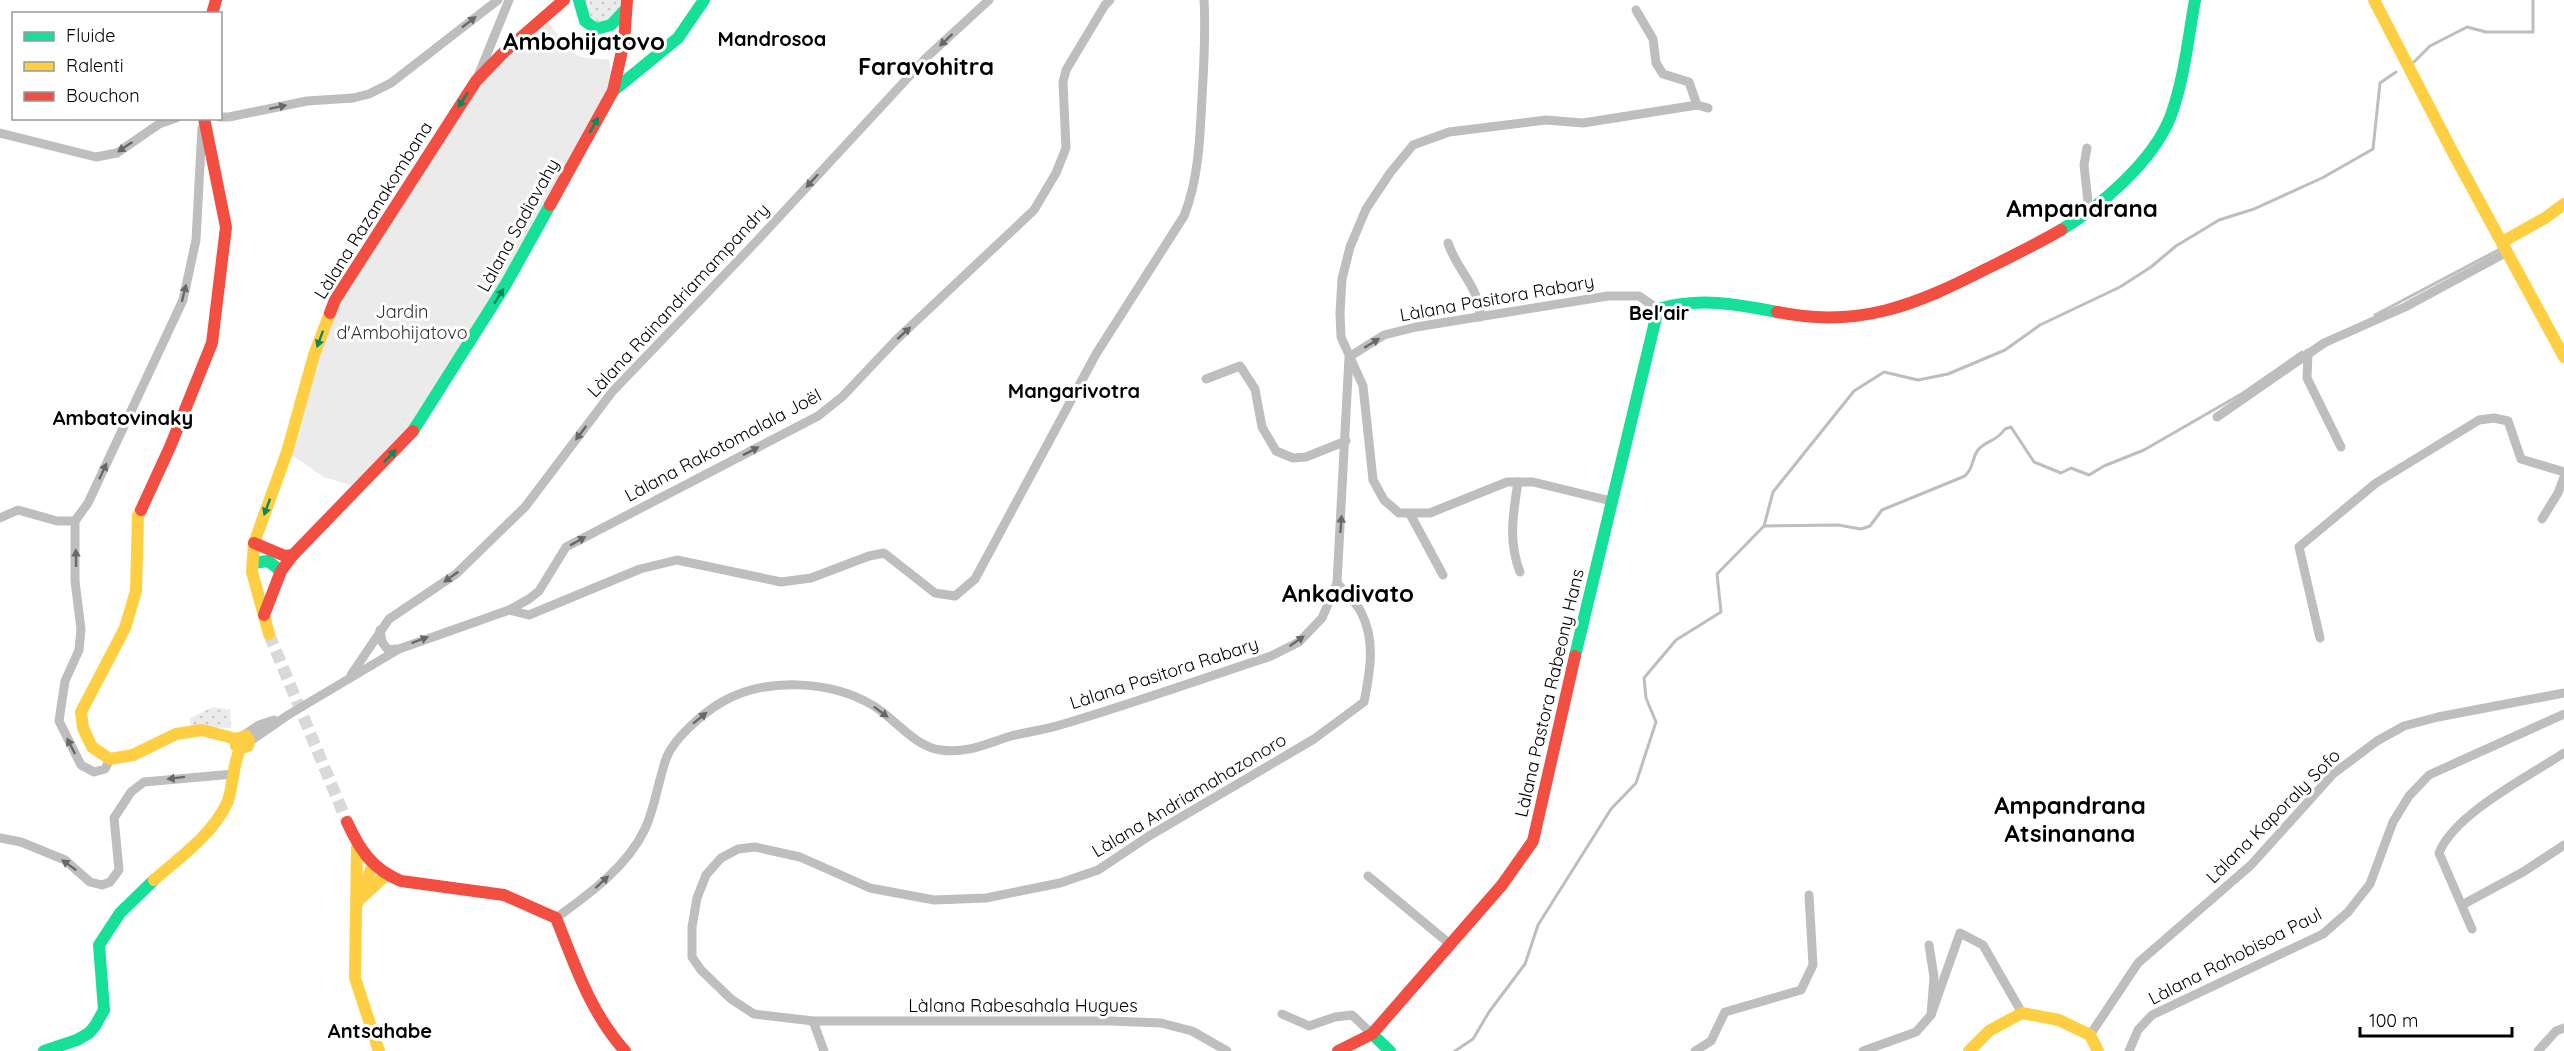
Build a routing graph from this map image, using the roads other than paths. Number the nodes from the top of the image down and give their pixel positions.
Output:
1 (498, 0) edge
2 (509, 0) edge
3 (564, 0) edge
4 (579, 0) edge
5 (704, 0) edge
6 (989, 0) edge
7 (1110, 0) edge
8 (1204, 0) edge
9 (2195, 0) edge
10 (2374, 0) edge
11 (626, 4) edge
12 (1636, 10) dead end
13 (476, 81) junction
14 (613, 91) junction
15 (1697, 105) junction
16 (1708, 108) dead end
17 (222, 117) edge
18 (170, 120) edge
19 (203, 120) edge
20 (203, 120) edge
21 (0, 134) edge
22 (2087, 148) dead end
23 (2564, 204) edge
24 (2089, 211) junction
25 (1448, 243) dead end
26 (2504, 247) junction
27 (1658, 309) junction
28 (1480, 318) junction
29 (2308, 352) junction
30 (1349, 357) junction
31 (2564, 357) edge
32 (1206, 379) dead end
33 (2217, 417) dead end
34 (1346, 441) junction
35 (2341, 447) dead end
36 (2564, 471) edge
37 (2564, 477) edge
38 (1518, 482) junction
39 (1611, 501) junction
40 (1410, 514) junction
41 (0, 518) edge
42 (2542, 519) dead end
43 (75, 521) junction
44 (254, 543) junction
45 (293, 555) junction
46 (253, 563) junction
47 (281, 571) junction
48 (1520, 572) dead end
49 (1443, 575) dead end
50 (1337, 583) junction
51 (508, 610) junction
52 (264, 615) junction
53 (380, 630) junction
54 (269, 634) tunnel mouth
55 (2320, 638) dead end
56 (399, 649) junction
57 (350, 677) junction
58 (2564, 693) edge
59 (2564, 714) edge
60 (242, 741) junction
61 (2564, 753) edge
62 (110, 759) junction
63 (234, 774) junction
64 (347, 822) tunnel mouth
65 (0, 838) edge
66 (357, 845) junction
67 (2564, 845) edge
68 (372, 867) junction
69 (386, 876) junction
70 (1368, 876) dead end
71 (1809, 895) dead end
72 (357, 906) junction
73 (2462, 906) junction
74 (556, 918) junction
75 (2472, 929) dead end
76 (1451, 945) junction
77 (1929, 945) dead end
78 (2022, 1013) junction
79 (1282, 1014) dead end
80 (1931, 1016) junction
81 (813, 1021) junction
82 (2564, 1028) edge
83 (1372, 1034) junction
84 (2090, 1035) junction
85 (44, 1051) edge
86 (379, 1051) edge
87 (625, 1051) edge
88 (824, 1051) edge
89 (1227, 1051) edge
90 (1338, 1051) edge
91 (1390, 1051) edge
92 (1695, 1051) edge
93 (1863, 1051) edge
94 (1969, 1051) edge
95 (2098, 1051) edge
96 (2129, 1051) edge
97 (2538, 1051) edge

17 -> 1 street
2 - 13 street
3 - 13 main road, Làlana Razanakombana
4 - 11 main road
5 - 14 main road
6 -> 53 street, Làlana Rainandriamampandry
51 -> 7 street, Làlana Rakotomalala Joël
8 - 51 street
9 - 24 main road
10 - 26 main road
11 - 14 main road, Làlana Sadiavahy
12 - 15 street
13 -> 44 main road, Làlana Razanakombana
45 -> 14 main road, Làlana Sadiavahy
15 - 16 street
15 - 30 street
18 -> 21 street
43 -> 19 street
20 - 62 main road
22 - 24 street
23 - 26 main road
24 - 27 main road
25 - 28 street
26 - 29 street
26 - 31 main road
27 - 28 street, Làlana Pasitora Rabary
27 - 39 main road, Làlana Pastora Rabeony Hans
30 -> 28 street, Làlana Pasitora Rabary
29 - 33 street
29 - 35 street
30 - 34 street, Làlana Pasitora Rabary
30 - 40 street
32 - 34 street
50 -> 34 street, Làlana Pasitora Rabary
36 - 55 street
37 - 42 street
38 - 39 street
38 - 40 street
38 - 48 street
39 - 76 main road, Làlana Pastora Rabeony Hans
40 - 49 street
41 - 43 street
62 -> 43 street
44 - 45 main road
44 - 46 main road, Làlana Razanakombana
45 - 47 main road, Làlana Sadiavahy
46 - 47 main road
46 - 52 main road, Làlana Razanakombana
47 - 52 main road, Làlana Sadiavahy
74 -> 50 street, Làlana Pasitora Rabary
50 - 81 street, Làlana Andriamahazonoro
56 -> 51 street, Làlana Rakotomalala Joël
52 - 54 main road, Làlana Razanakombana
53 - 56 street
53 - 57 street, Làlana Rainandriamampandry
56 - 57 street, Làlana Rakotomalala Joël
57 - 60 street, Làlana Rakotomalala Joël
58 - 84 street, Làlana Kaporaly Sofo
59 - 96 street, Làlana Rahobisoa Paul
60 - 62 main road
60 - 63 main road
61 - 73 street
63 -> 65 street
63 - 85 main road
64 - 66 main road
66 - 68 main road
66 - 72 main road
67 - 73 street
68 - 69 main road
68 - 72 main road
69 - 72 main road
69 - 74 main road
70 - 76 street
71 - 92 street
72 - 86 main road
73 - 75 street
74 - 87 main road
76 - 83 main road, Làlana Pastora Rabeony Hans
77 - 80 street
78 - 80 street
78 - 84 main road
78 - 94 main road
79 - 83 street
80 - 93 street
81 - 88 street
81 - 89 street, Làlana Rabesahala Hugues
82 - 97 street
83 - 90 main road
83 - 91 main road
84 - 95 main road

